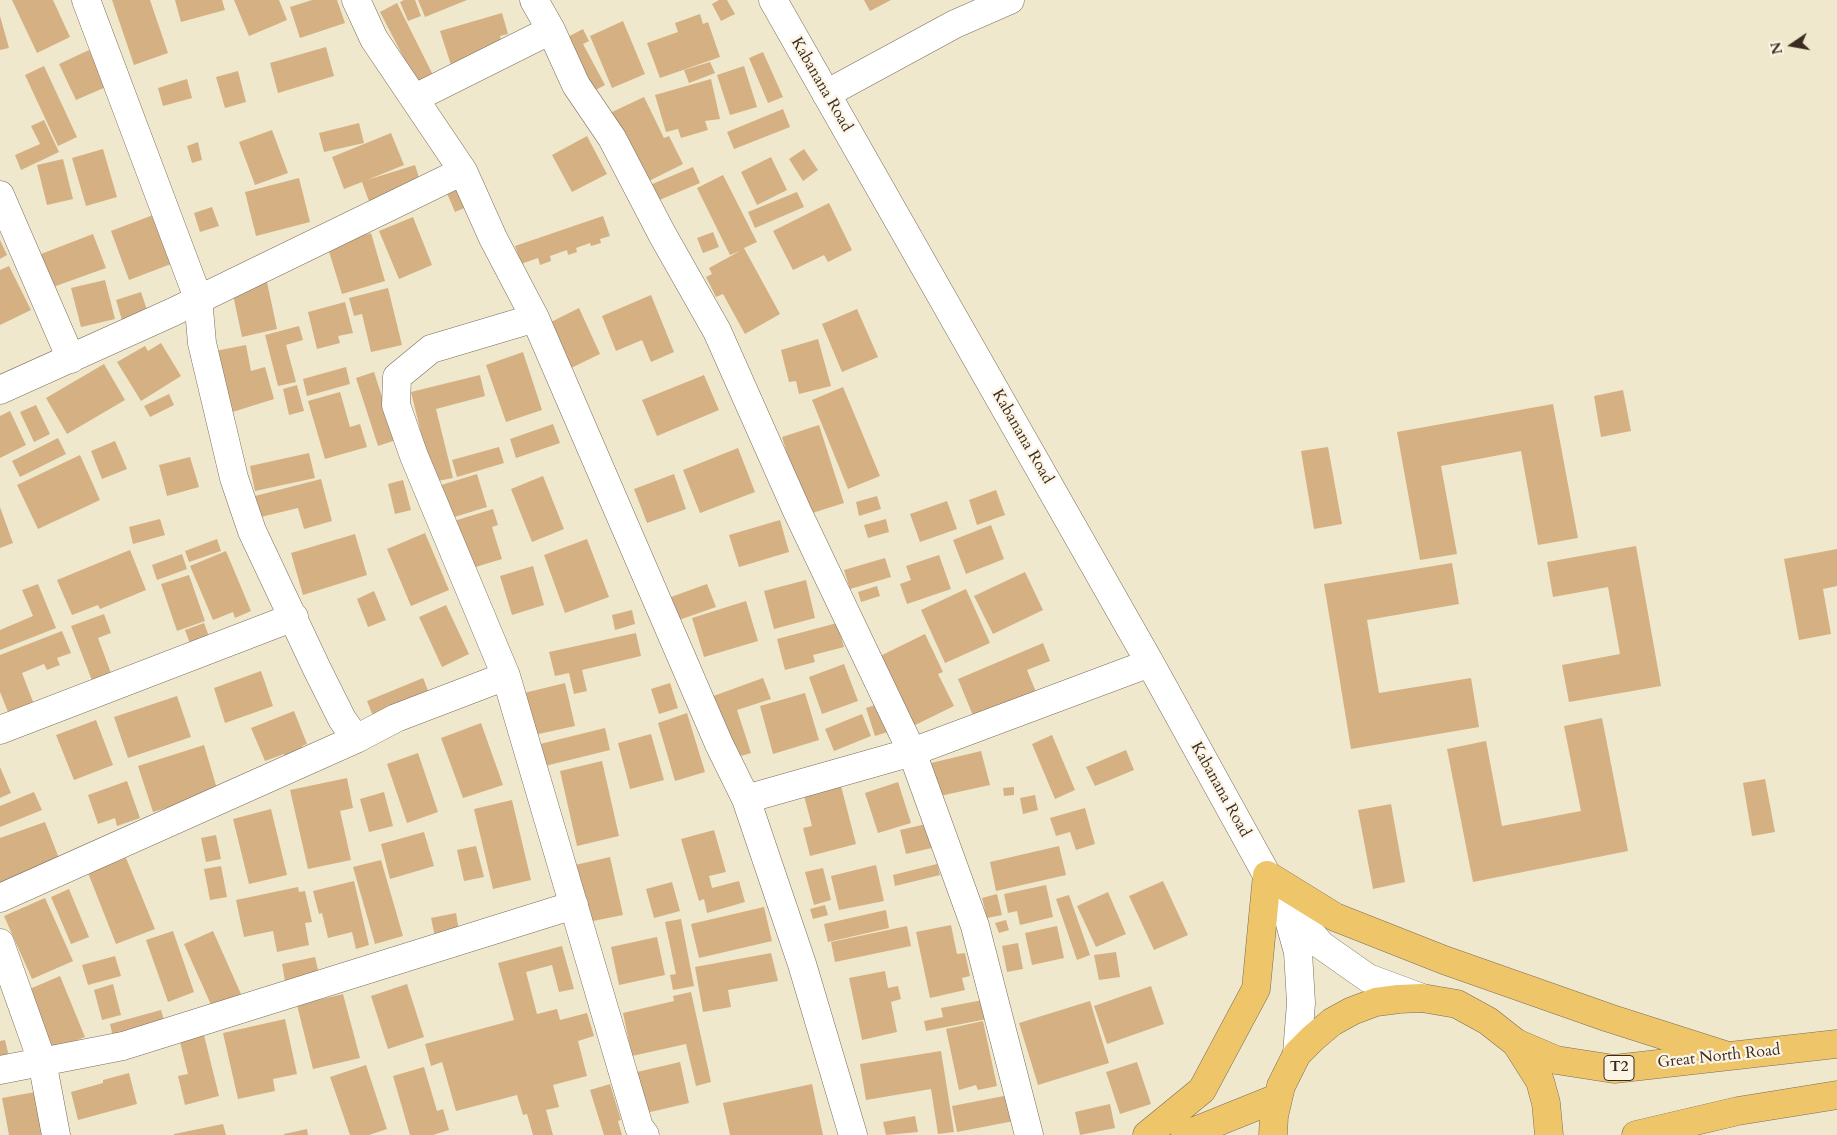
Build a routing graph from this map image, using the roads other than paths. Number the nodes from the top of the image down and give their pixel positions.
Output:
1 (86, 0) edge
2 (356, 0) edge
3 (534, 0) edge
4 (773, 0) edge
5 (1010, 0) edge
6 (551, 30) junction
7 (826, 94) junction
8 (415, 98) junction
9 (463, 171) junction
10 (0, 195) edge
11 (198, 298) junction
12 (535, 318) junction
13 (71, 359) junction
14 (0, 390) edge
15 (294, 617) junction
16 (1150, 663) junction
17 (506, 676) junction
18 (0, 730) edge
19 (356, 739) junction
20 (912, 752) junction
21 (746, 799) junction
22 (1267, 876) junction
23 (0, 898) edge
24 (1284, 902) junction
25 (574, 905) junction
26 (0, 943) edge
27 (1422, 998) junction
28 (1516, 1042) junction
29 (1837, 1044) edge
30 (1297, 1054) junction
31 (1725, 1055) junction
32 (42, 1061) junction
33 (0, 1070) edge
34 (1837, 1095) edge
35 (1278, 1098) junction
36 (56, 1135) edge
37 (645, 1135) edge
38 (852, 1135) edge
39 (1029, 1135) edge
40 (1148, 1135) edge
41 (1185, 1135) edge
42 (1273, 1135) edge
43 (1549, 1135) edge
44 (1636, 1135) edge

1 - 11 street
2 - 8 street
3 - 6 street
4 - 7 street, Kabanana Road
5 - 7 street
6 - 8 street
6 - 20 street
7 - 16 street, Kabanana Road
8 - 9 street
9 - 11 street
9 - 12 street
10 - 13 street
11 - 13 street
11 - 15 street
12 - 17 street
12 - 21 street
13 - 14 street
15 - 18 street
15 - 19 street
16 - 20 street
16 - 22 street, Kabanana Road
17 - 19 street
17 - 25 street
19 - 23 street
20 - 21 street
20 - 39 street
21 - 38 street
22 - 24 street
22 - 31 main road
22 - 40 main road
24 - 27 street
24 - 30 street
25 - 32 street
25 - 37 street
26 - 32 street
27 - 28 main road, T2
27 - 30 main road, T2
28 - 31 main road, Great North Road / T2
28 - 43 main road, T2
29 - 31 main road, Great North Road / T2
30 - 35 main road, T2
32 - 33 street
32 - 36 street
34 - 44 main road
35 - 41 main road
35 - 42 main road, T2

